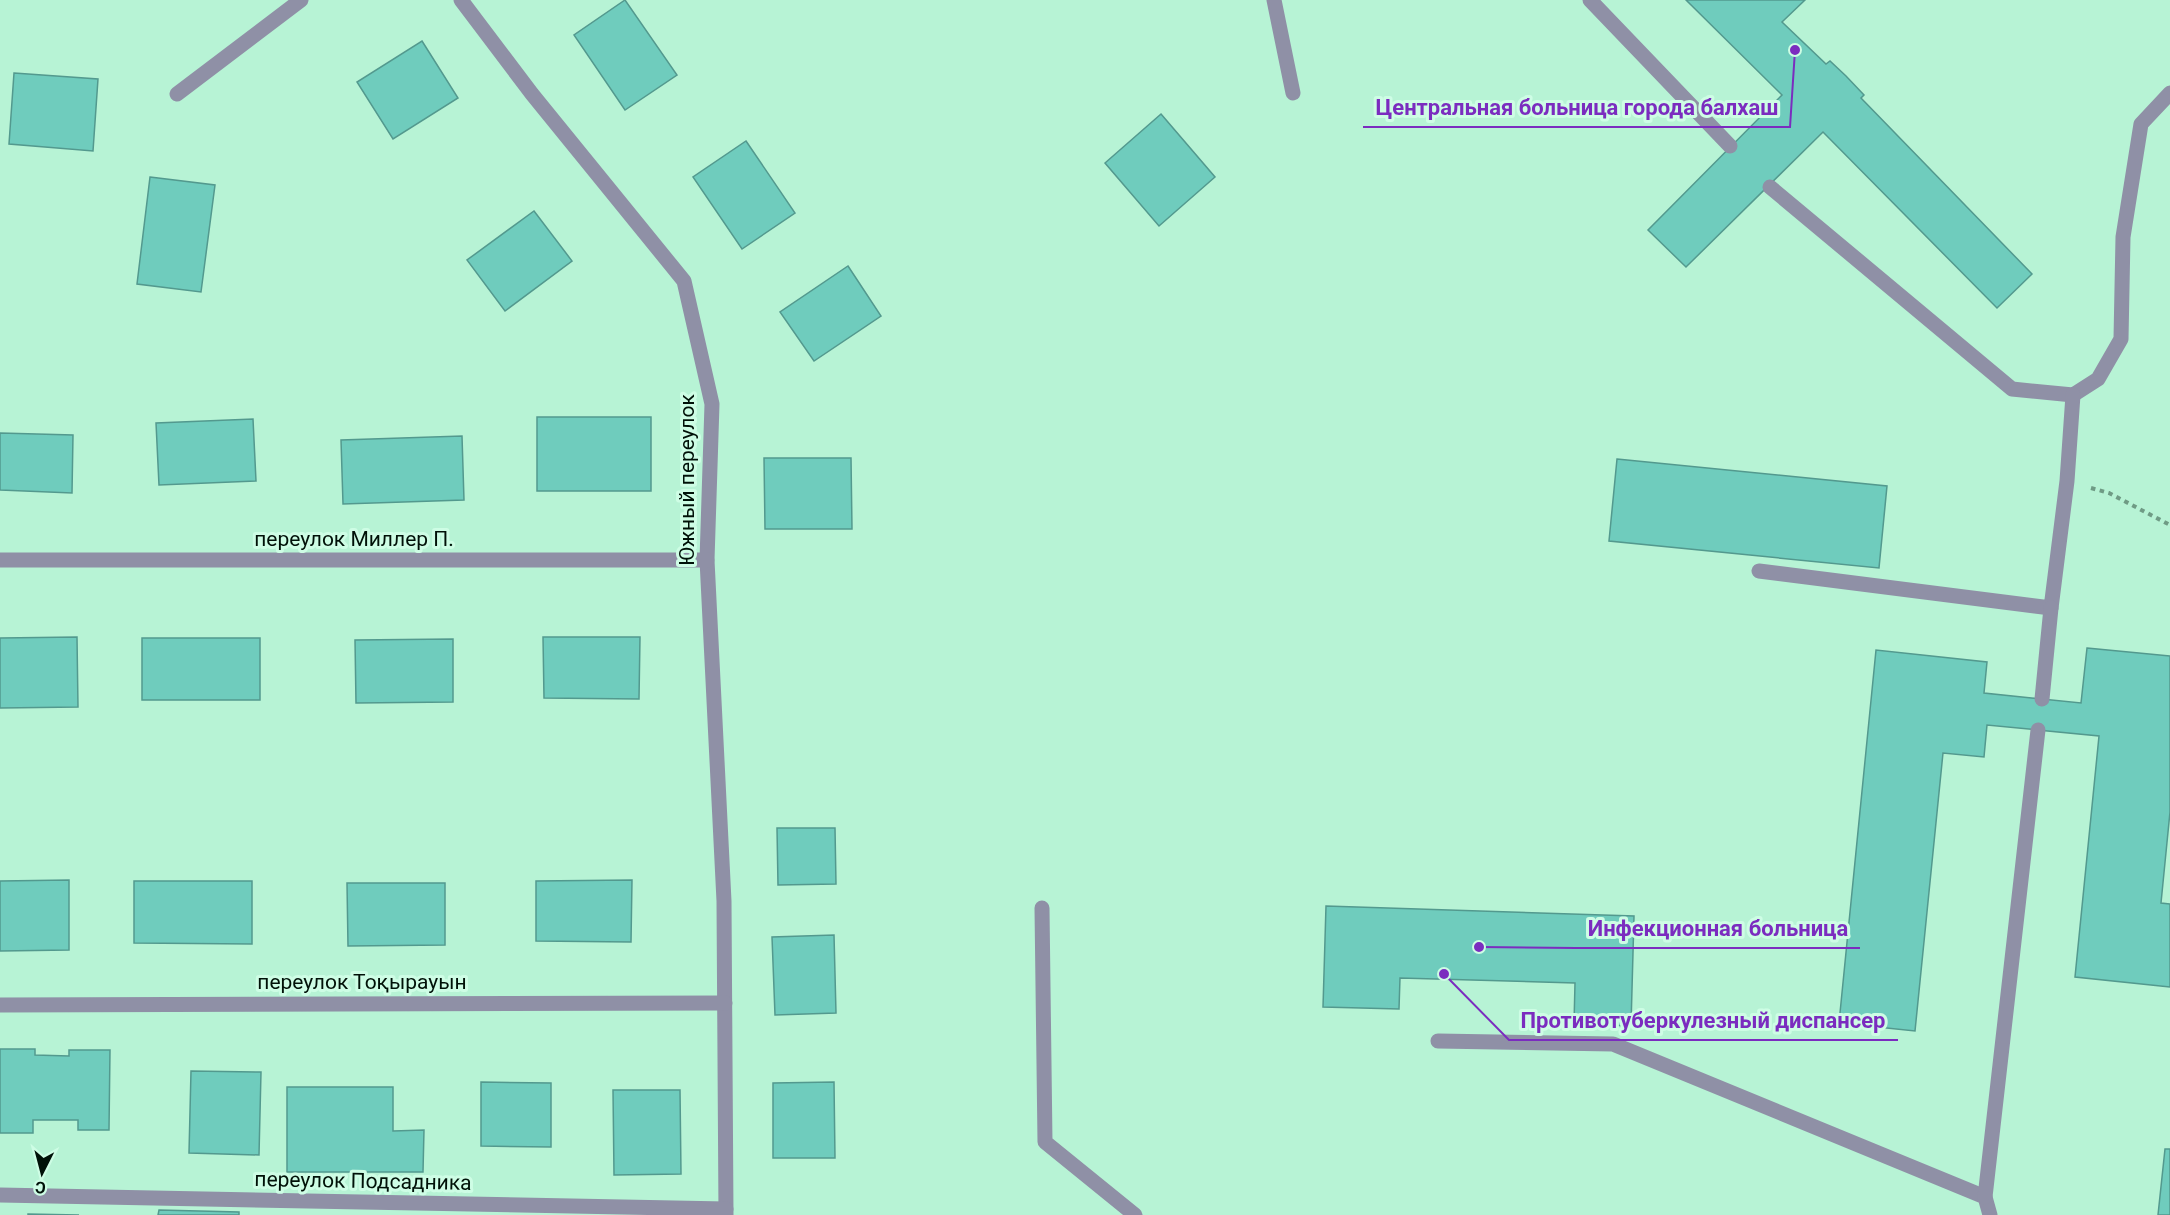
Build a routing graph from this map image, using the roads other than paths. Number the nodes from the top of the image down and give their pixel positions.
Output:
1 (301, 0) edge
2 (461, 0) edge
3 (1274, 0) edge
4 (1590, 0) edge
5 (1293, 93) dead end
6 (2170, 93) edge
7 (177, 94) dead end
8 (1730, 146) dead end
9 (1770, 187) dead end
10 (2073, 395) junction
11 (0, 560) edge
12 (707, 561) junction
13 (1759, 571) dead end
14 (2051, 608) junction
15 (2042, 699) dead end
16 (2038, 730) dead end
17 (1042, 908) dead end
18 (725, 1003) junction
19 (0, 1005) edge
20 (1438, 1041) dead end
21 (0, 1195) edge
22 (1985, 1197) junction
23 (726, 1212) edge
24 (1135, 1215) edge
25 (1990, 1215) edge

1 - 7 street
2 - 12 street, Южный переулок
3 - 5 street
4 - 8 street
6 - 10 street
9 - 10 street
10 - 14 street
11 - 12 street, переулок Миллер П.
12 - 18 street, Южный переулок
13 - 14 street
14 - 15 street
16 - 22 street
17 - 24 street
18 - 19 street, переулок Тоқырауын
18 - 23 street, Южный переулок
20 - 22 street
21 - 23 street, переулок Подсадника
22 - 25 street

